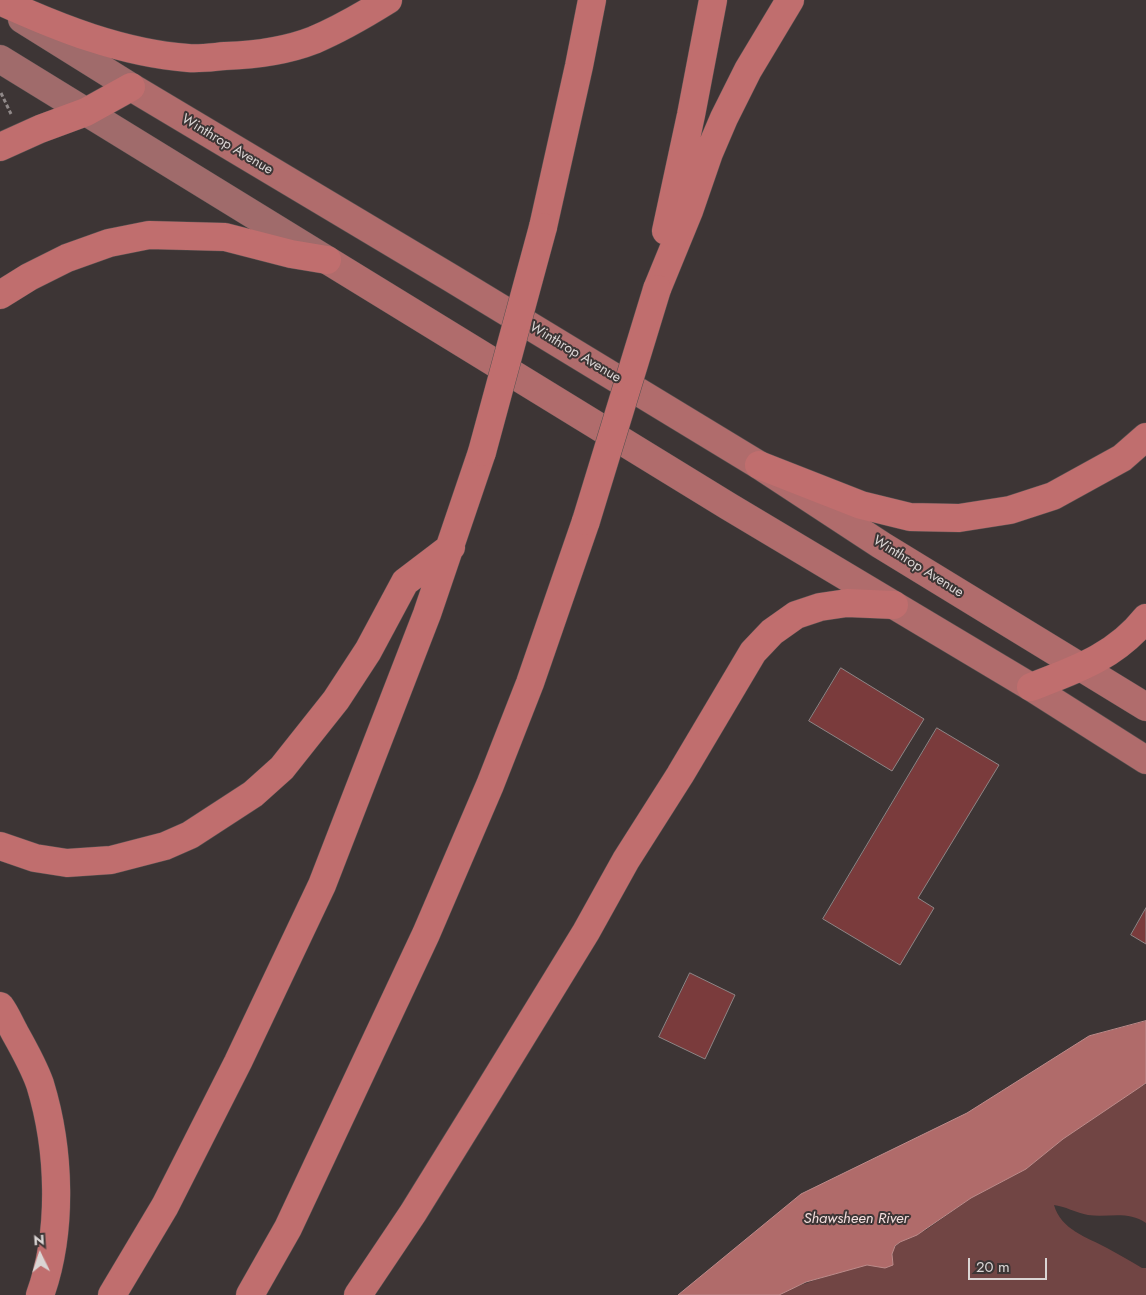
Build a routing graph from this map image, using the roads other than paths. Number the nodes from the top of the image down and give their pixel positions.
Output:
1 (388, 0) edge
2 (592, 0) edge
3 (712, 0) edge
4 (790, 0) edge
5 (0, 3) edge
6 (0, 59) edge
7 (131, 87) junction
8 (86, 112) junction
9 (0, 147) edge
10 (327, 260) junction
11 (657, 289) junction
12 (0, 295) edge
13 (1146, 437) edge
14 (759, 465) junction
15 (450, 547) junction
16 (894, 605) junction
17 (1146, 618) edge
18 (1081, 667) junction
19 (1031, 688) junction
20 (1146, 707) edge
21 (1146, 760) edge
22 (0, 846) edge
23 (0, 1006) edge
24 (40, 1295) edge
25 (112, 1295) edge
26 (250, 1295) edge
27 (358, 1295) edge

1 - 5 highway
2 - 15 highway, bridge
3 - 11 highway
4 - 11 highway
5 - 7 main road, Winthrop Avenue
6 - 8 main road
7 - 8 highway
7 - 14 highway, Winthrop Avenue
8 - 9 highway
8 - 10 main road
10 - 12 highway
10 - 16 highway
11 - 26 highway, bridge
13 - 14 highway
14 - 18 highway, Winthrop Avenue
15 - 22 highway
15 - 25 highway
16 - 19 highway
16 - 27 highway
17 - 18 highway
18 - 19 highway
18 - 20 highway, Winthrop Avenue
19 - 21 highway
23 - 24 highway

